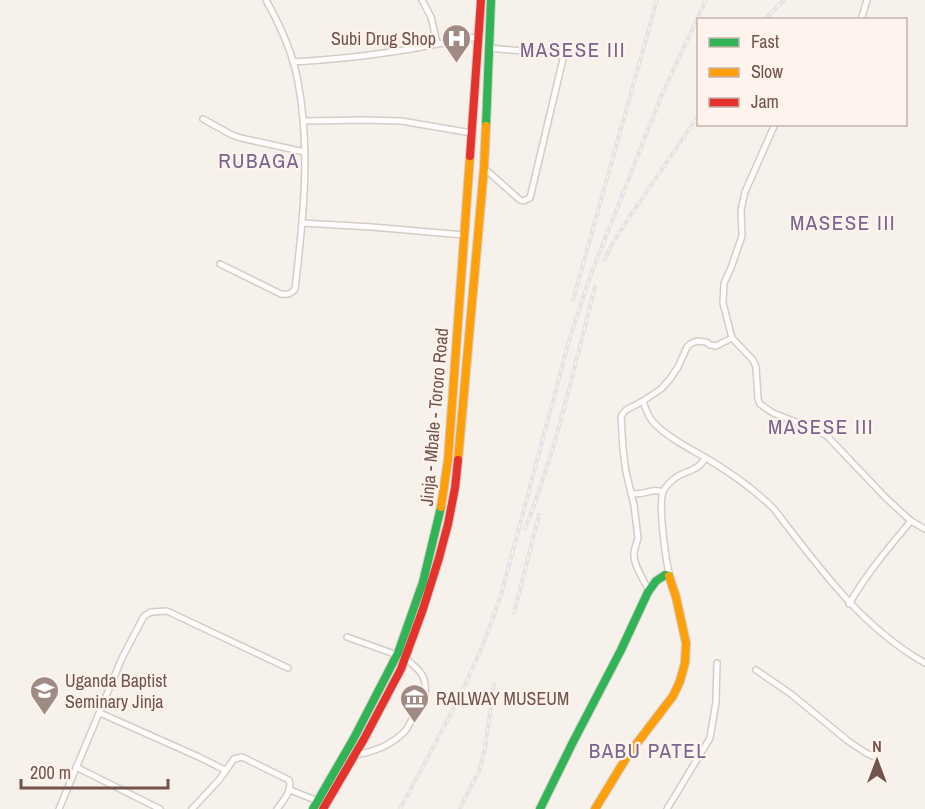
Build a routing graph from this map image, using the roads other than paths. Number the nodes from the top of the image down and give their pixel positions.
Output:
1 (266, 0) edge
2 (422, 0) edge
3 (481, 0) edge
4 (491, 0) edge
5 (867, 0) edge
6 (862, 18) edge
7 (479, 37) junction
8 (437, 43) junction
9 (488, 48) junction
10 (293, 62) junction
11 (203, 119) dead end
12 (303, 122) junction
13 (774, 126) edge
14 (472, 133) junction
15 (305, 152) junction
16 (484, 168) junction
17 (302, 223) junction
18 (464, 235) junction
19 (219, 264) dead end
20 (732, 338) junction
21 (643, 401) junction
22 (705, 458) junction
23 (663, 492) junction
24 (631, 493) junction
25 (911, 521) junction
26 (925, 529) edge
27 (667, 565) junction
28 (670, 577) junction
29 (659, 578) junction
30 (649, 591) junction
31 (849, 604) junction
32 (347, 637) dead end
33 (401, 656) junction
34 (717, 663) dead end
35 (925, 663) edge
36 (288, 668) dead end
37 (756, 670) dead end
38 (100, 713) junction
39 (355, 755) junction
40 (875, 757) dead end
41 (76, 767) junction
42 (225, 771) junction
43 (290, 790) junction
44 (318, 801) junction
45 (59, 809) edge
46 (160, 809) edge
47 (192, 809) edge
48 (277, 809) edge
49 (313, 809) edge
50 (323, 809) edge
51 (540, 809) edge
52 (595, 809) edge
53 (668, 809) edge

1 - 10 street
2 - 8 street
3 - 7 main road, Jinja - Mbale - Tororo Road
4 - 9 main road, Jinja - Mbale - Tororo Road
5 - 6 street
7 - 8 street
7 - 14 main road, Jinja - Mbale - Tororo Road
8 - 10 street
9 - 16 main road, Jinja - Mbale - Tororo Road
9 - 16 street
10 - 12 street
11 - 15 street
12 - 14 street
12 - 15 street
13 - 20 street
14 - 18 main road, Jinja - Mbale - Tororo Road
15 - 17 street
16 - 33 main road, Jinja - Mbale - Tororo Road
17 - 18 street
17 - 19 street
18 - 33 main road, Jinja - Mbale - Tororo Road
20 - 21 street
20 - 25 street
21 - 22 street
21 - 24 street
22 - 23 street
22 - 31 street
23 - 24 street
23 - 27 street
24 - 30 street
25 - 26 street
25 - 31 street
27 - 28 street
27 - 29 street
28 - 29 main road
28 - 52 main road
29 - 30 main road
30 - 51 main road
31 - 35 street
32 - 33 street
33 - 39 main road, Jinja - Mbale - Tororo Road
33 - 39 street
33 - 44 main road, Jinja - Mbale - Tororo Road
34 - 53 street
36 - 38 street
37 - 40 street
38 - 41 street
38 - 42 street
39 - 50 main road, Jinja - Mbale - Tororo Road
41 - 45 street
41 - 46 street
42 - 43 street
42 - 47 street
43 - 44 street
43 - 48 street
44 - 49 main road, Jinja - Mbale - Tororo Road

